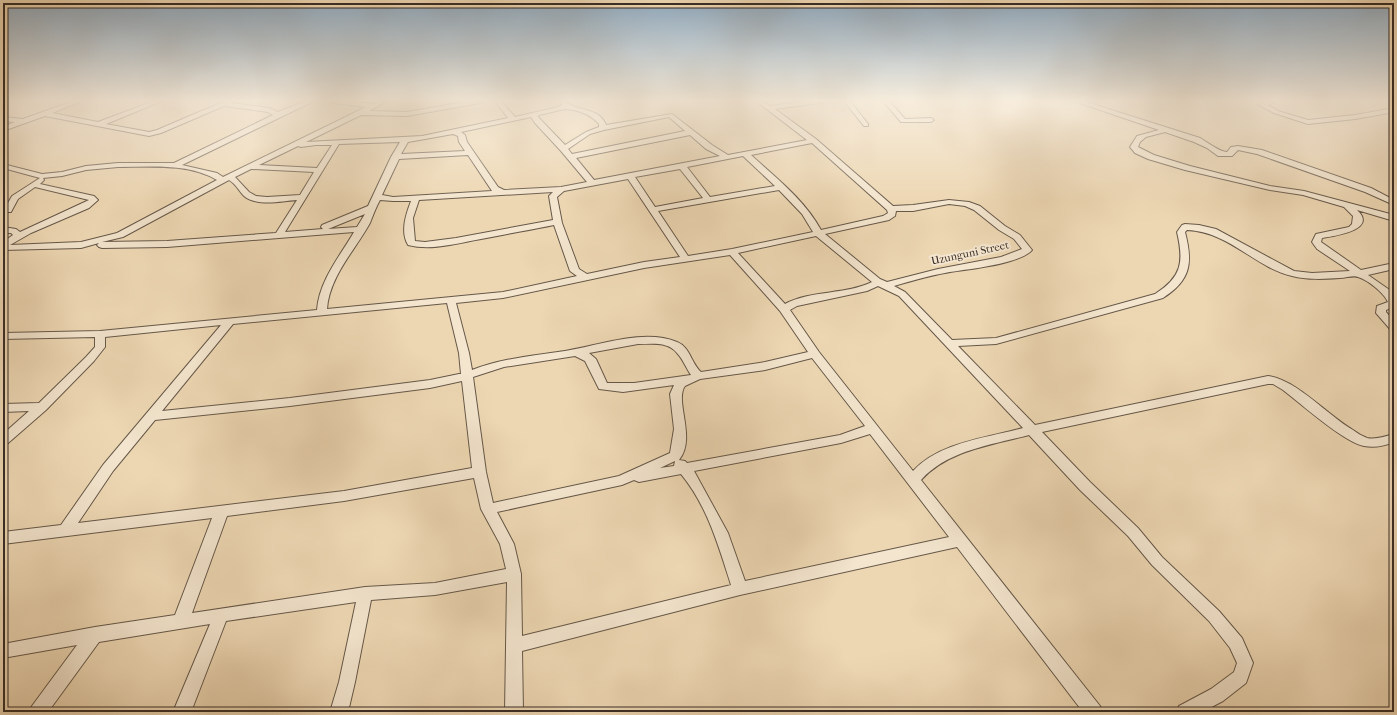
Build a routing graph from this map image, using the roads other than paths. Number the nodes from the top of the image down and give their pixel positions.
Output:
1 (240, 134) edge
2 (322, 134) edge
3 (440, 134) edge
4 (460, 134) edge
5 (549, 134) edge
6 (586, 134) edge
7 (680, 134) edge
8 (695, 134) edge
9 (804, 134) edge
10 (1150, 134) edge
11 (1180, 134) edge
12 (314, 139) junction
13 (405, 140) junction
14 (813, 141) junction
15 (337, 142) junction
16 (564, 149) junction
17 (470, 153) junction
18 (745, 154) junction
19 (396, 157) junction
20 (570, 157) junction
21 (726, 157) junction
22 (175, 165) junction
23 (3, 166) edge
24 (682, 166) junction
25 (251, 167) junction
26 (320, 170) junction
27 (42, 176) junction
28 (630, 176) junction
29 (226, 178) junction
30 (593, 184) junction
31 (35, 185) junction
32 (780, 187) junction
33 (495, 189) junction
34 (561, 189) junction
35 (504, 193) junction
36 (486, 194) junction
37 (302, 197) junction
38 (416, 198) junction
39 (708, 200) junction
40 (374, 203) junction
41 (1394, 203) edge
42 (1344, 205) junction
43 (891, 209) junction
44 (8, 210) dead end
45 (652, 210) junction
46 (1394, 218) edge
47 (558, 222) junction
48 (360, 229) junction
49 (3, 230) edge
50 (309, 232) junction
51 (818, 233) junction
52 (18, 235) junction
53 (120, 235) junction
54 (278, 235) junction
55 (4, 245) edge
56 (81, 245) junction
57 (117, 245) junction
58 (732, 252) junction
59 (685, 258) junction
60 (1394, 266) edge
61 (575, 271) junction
62 (1361, 273) junction
63 (587, 278) junction
64 (564, 283) junction
65 (882, 283) junction
66 (1392, 294) edge
67 (451, 301) junction
68 (784, 309) junction
69 (322, 313) junction
70 (229, 323) junction
71 (1394, 327) edge
72 (130, 330) junction
73 (100, 334) junction
74 (3, 336) edge
75 (951, 343) junction
76 (100, 347) junction
77 (575, 353) junction
78 (816, 354) junction
79 (467, 376) junction
80 (694, 377) junction
81 (42, 407) junction
82 (3, 408) edge
83 (151, 416) junction
84 (873, 428) junction
85 (1033, 430) junction
86 (1394, 438) edge
87 (3, 441) edge
88 (676, 456) junction
89 (683, 469) junction
90 (479, 472) junction
91 (622, 480) junction
92 (913, 480) junction
93 (488, 509) junction
94 (222, 510) junction
95 (66, 529) junction
96 (3, 538) edge
97 (961, 540) junction
98 (514, 574) junction
99 (740, 590) junction
100 (365, 594) junction
101 (221, 615) junction
102 (181, 621) junction
103 (95, 634) junction
104 (514, 646) junction
105 (3, 651) edge
106 (38, 712) edge
107 (182, 712) edge
108 (339, 712) edge
109 (514, 712) edge
110 (1094, 712) edge
111 (1185, 712) edge

1 - 22 street
2 - 12 street
3 - 13 street
4 - 17 street
5 - 16 street
6 - 16 street
7 - 20 street
8 - 21 street
9 - 14 street
10 - 42 street
11 - 41 street
12 - 15 street
12 - 25 street
13 - 15 street
13 - 19 street
14 - 18 street
14 - 43 street
15 - 26 street
16 - 20 street
17 - 19 street
17 - 33 street
18 - 21 street
18 - 32 street
19 - 40 street
20 - 30 street
21 - 24 street
22 - 27 street
22 - 29 street
23 - 27 street
24 - 28 street
24 - 39 street
25 - 26 street
25 - 29 street
26 - 37 street
27 - 31 street
28 - 30 street
28 - 45 street
29 - 37 street
29 - 53 street
30 - 34 street
31 - 44 street
31 - 52 street
32 - 39 street
32 - 51 street
33 - 35 street
33 - 36 street
34 - 35 street
34 - 47 street
35 - 36 street
36 - 38 street
37 - 54 street
38 - 40 street
38 - 47 street
39 - 45 street
40 - 48 street
40 - 50 street
42 - 46 street
42 - 62 street
43 - 51 street
43 - 65 street, Uzunguni Street
45 - 59 street
47 - 61 street
48 - 50 street
48 - 69 street
49 - 52 street
50 - 54 street
51 - 58 street
51 - 65 street
52 - 55 street
53 - 56 street
53 - 57 street
54 - 57 street
55 - 56 street
56 - 57 street
58 - 59 street
58 - 68 street
59 - 63 street
60 - 62 street
61 - 63 street
61 - 64 street
62 - 66 street
62 - 75 street
63 - 64 street
64 - 67 street
65 - 68 street
65 - 75 street
66 - 71 street
67 - 69 street
67 - 79 street
68 - 78 street
69 - 70 street
70 - 72 street
70 - 83 street
72 - 73 street
72 - 76 street
73 - 74 street
73 - 76 street
75 - 85 street
76 - 81 street
77 - 79 street
77 - 80 street
77 - 80 street
78 - 80 street
78 - 84 street
79 - 83 street
79 - 90 street
80 - 88 street
81 - 82 street
81 - 87 street
83 - 95 street
84 - 89 street
84 - 92 street
85 - 86 street
85 - 92 street
85 - 111 street
88 - 89 street
88 - 91 street
89 - 91 street
89 - 99 street
90 - 93 street
90 - 94 street
91 - 93 street
92 - 97 street
93 - 98 street
94 - 95 street
94 - 102 street
95 - 96 street
97 - 99 street
97 - 110 street
98 - 100 street
98 - 104 street
99 - 104 street
100 - 101 street
100 - 108 street
101 - 102 street
101 - 107 street
102 - 103 street
103 - 105 street
103 - 106 street
104 - 109 street

